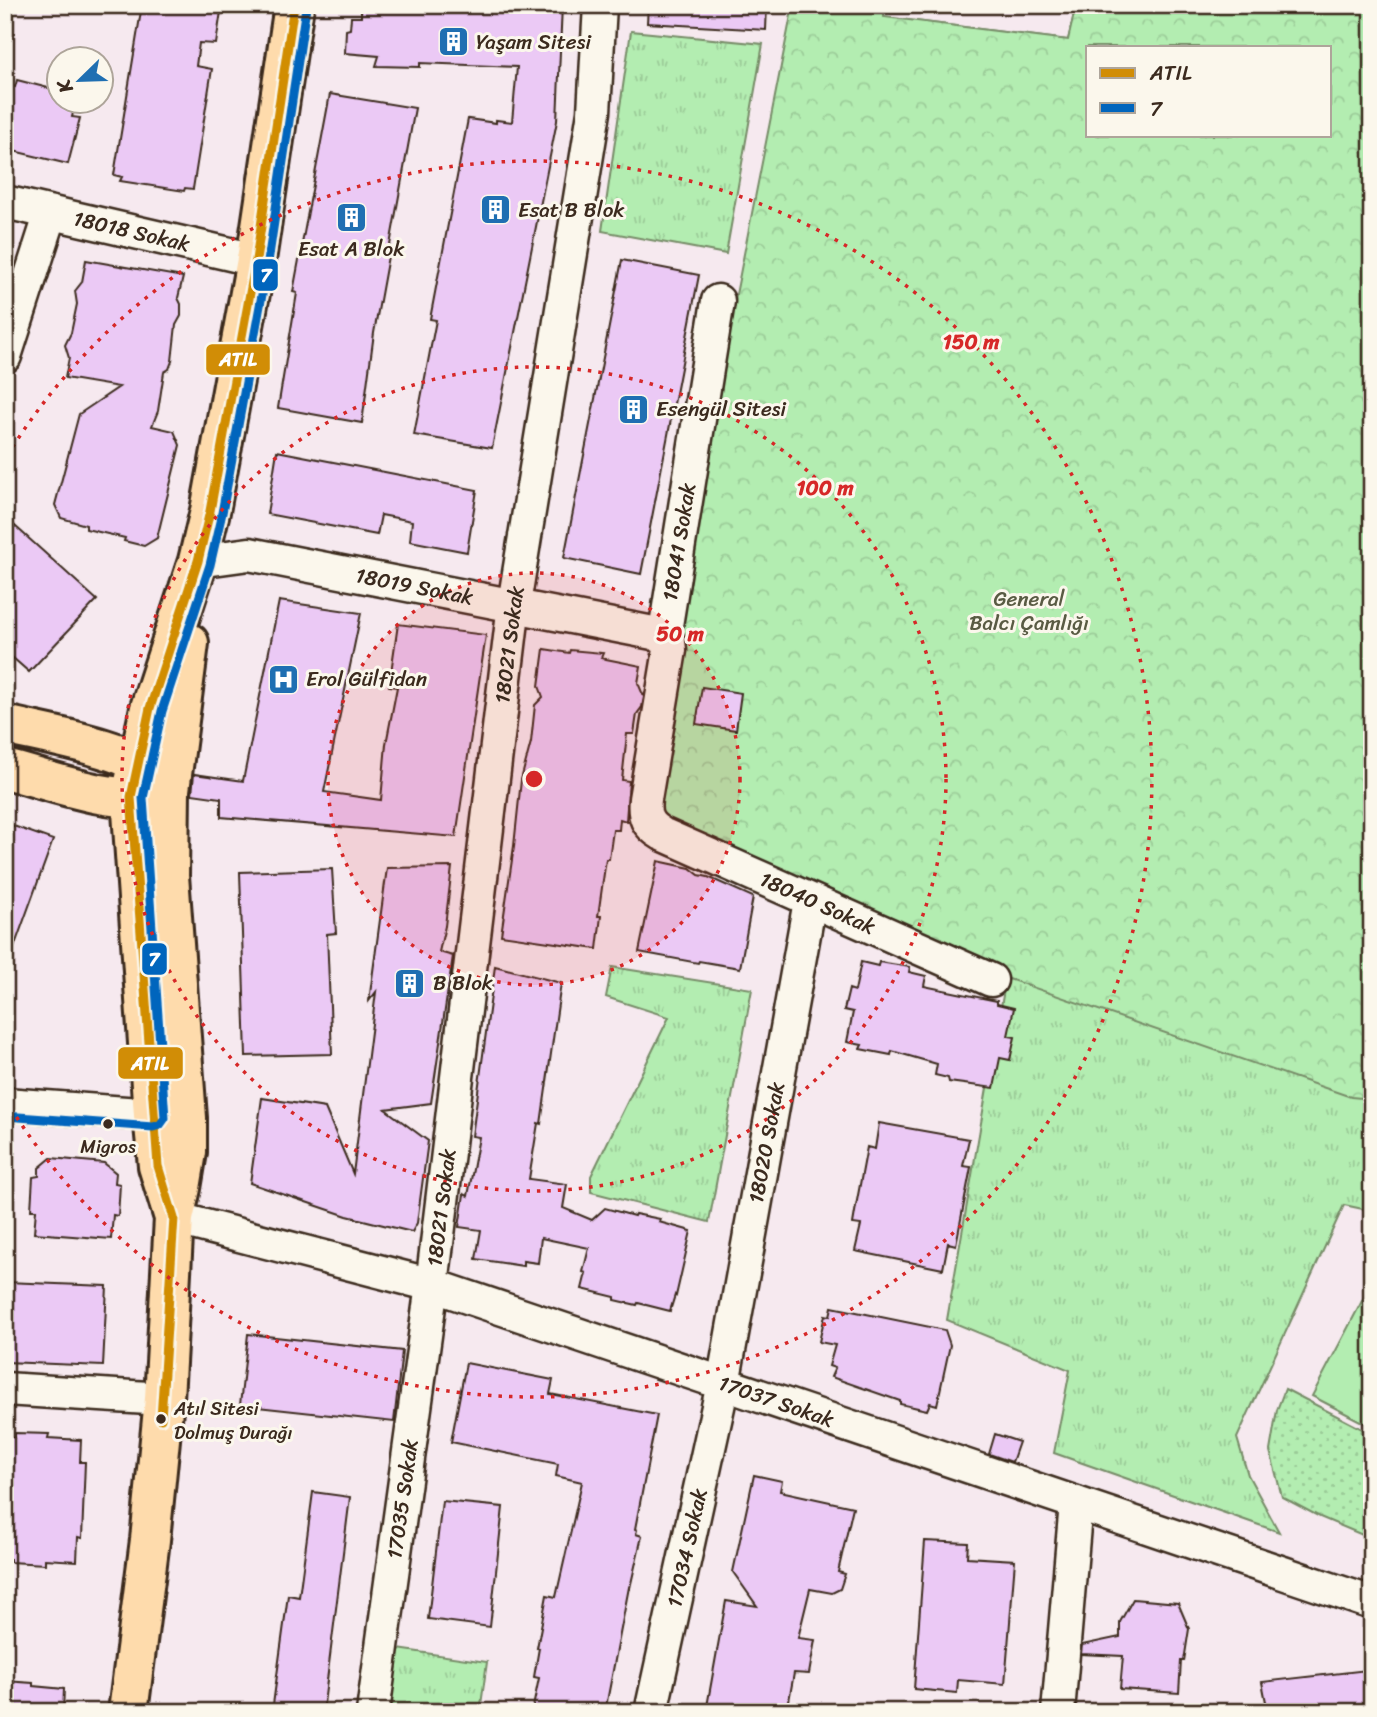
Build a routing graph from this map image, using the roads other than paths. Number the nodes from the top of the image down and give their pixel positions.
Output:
1 (294, 5) edge
2 (600, 5) edge
3 (5, 202) edge
4 (51, 213) junction
5 (256, 260) junction
6 (719, 301) dead end
7 (5, 356) edge
8 (209, 511) junction
9 (248, 554) junction
10 (198, 561) junction
11 (514, 604) junction
12 (664, 638) junction
13 (5, 725) edge
14 (5, 769) edge
15 (134, 779) junction
16 (170, 790) junction
17 (647, 823) joint
18 (810, 901) junction
19 (991, 980) dead end
20 (5, 1104) edge
21 (153, 1115) junction
22 (174, 1218) junction
23 (432, 1285) junction
24 (723, 1384) junction
25 (5, 1389) edge
26 (164, 1399) junction
27 (1076, 1503) junction
28 (1372, 1603) edge
29 (128, 1712) edge
30 (373, 1712) edge
31 (651, 1712) edge
32 (1058, 1712) edge

1 - 5 main road
2 - 11 street, 18021 Sokak
3 - 4 street, 18018 Sokak
4 - 5 street, 18018 Sokak
4 - 7 street
5 - 8 main road
6 - 12 street, 18041 Sokak
8 - 9 street
8 - 10 main road
9 - 10 street, 18019 Sokak
9 - 11 street, 18019 Sokak
10 - 15 main road
10 - 16 main road
11 - 12 street, 18019 Sokak
11 - 23 street, 18021 Sokak
12 - 17 street, 18041 Sokak
13 - 15 main road
14 - 15 main road
15 - 16 main road
15 - 21 main road
16 - 22 main road
17 - 18 street, 18040 Sokak
18 - 19 street, 18040 Sokak
18 - 24 street, 18020 Sokak
20 - 21 street
21 - 22 main road
22 - 23 street, 17037 Sokak
22 - 26 main road
23 - 24 street, 17037 Sokak
23 - 30 street, 17035 Sokak
24 - 27 street, 17037 Sokak
24 - 31 street, 17034 Sokak
25 - 26 street
26 - 29 main road
27 - 28 street, 17037 Sokak
27 - 32 street

